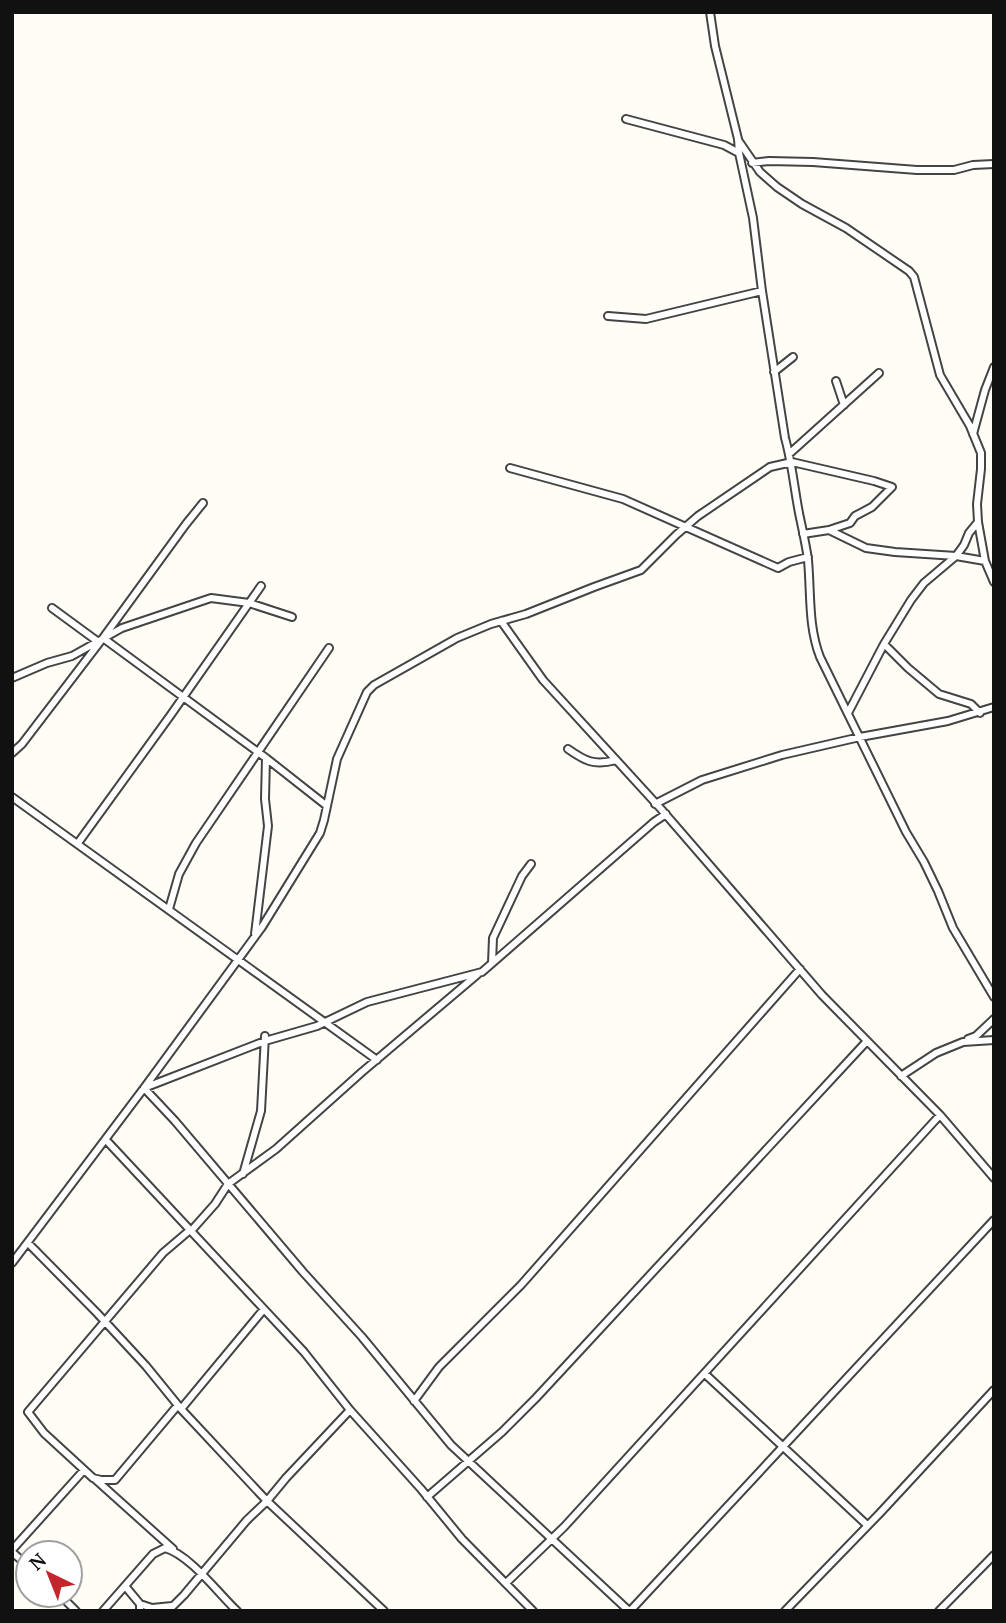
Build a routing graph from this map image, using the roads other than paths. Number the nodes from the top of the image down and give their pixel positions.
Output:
1 (710, 12) edge
2 (626, 119) dead end
3 (737, 139) junction
4 (739, 153) junction
5 (754, 163) junction
6 (742, 164) junction
7 (994, 164) edge
8 (762, 291) junction
9 (608, 317) dead end
10 (793, 357) dead end
11 (994, 367) edge
12 (774, 372) junction
13 (879, 373) dead end
14 (836, 381) dead end
15 (844, 405) junction
16 (973, 434) junction
17 (789, 454) junction
18 (792, 462) junction
19 (510, 468) dead end
20 (203, 503) dead end
21 (978, 522) junction
22 (685, 527) junction
23 (829, 530) junction
24 (803, 534) junction
25 (956, 556) junction
26 (808, 557) junction
27 (985, 561) junction
28 (994, 582) edge
29 (261, 586) dead end
30 (249, 603) junction
31 (52, 608) dead end
32 (292, 617) dead end
33 (501, 621) junction
34 (100, 640) junction
35 (884, 644) junction
36 (329, 648) dead end
37 (12, 678) edge
38 (183, 698) junction
39 (994, 707) edge
40 (848, 713) junction
41 (980, 713) junction
42 (860, 737) junction
43 (568, 749) dead end
44 (259, 752) junction
45 (12, 753) edge
46 (267, 758) junction
47 (616, 760) junction
48 (12, 797) edge
49 (655, 804) junction
50 (327, 806) junction
51 (666, 814) junction
52 (78, 843) junction
53 (531, 864) dead end
54 (169, 909) junction
55 (255, 937) junction
56 (238, 959) junction
57 (492, 963) junction
58 (800, 969) junction
59 (482, 972) junction
60 (994, 997) edge
61 (994, 1019) edge
62 (324, 1023) junction
63 (265, 1038) junction
64 (994, 1040) edge
65 (867, 1041) junction
66 (964, 1042) junction
67 (376, 1060) junction
68 (901, 1076) junction
69 (144, 1088) junction
70 (940, 1115) junction
71 (106, 1140) junction
72 (242, 1176) junction
73 (994, 1178) edge
74 (228, 1184) junction
75 (994, 1220) edge
76 (191, 1231) junction
77 (28, 1243) junction
78 (12, 1263) edge
79 (264, 1309) junction
80 (105, 1323) junction
81 (705, 1374) junction
82 (994, 1390) edge
83 (414, 1401) junction
84 (180, 1407) junction
85 (349, 1410) junction
86 (784, 1446) junction
87 (469, 1462) junction
88 (84, 1470) junction
89 (93, 1478) junction
90 (115, 1480) junction
91 (115, 1497) junction
92 (427, 1497) junction
93 (267, 1501) junction
94 (867, 1525) junction
95 (552, 1538) junction
96 (174, 1550) junction
97 (12, 1551) edge
98 (994, 1555) edge
99 (201, 1574) junction
100 (506, 1583) junction
101 (125, 1586) junction
102 (140, 1607) edge
103 (170, 1609) edge
104 (103, 1611) edge
105 (237, 1611) edge
106 (384, 1611) edge
107 (533, 1611) edge
108 (630, 1611) edge
109 (785, 1611) edge
110 (939, 1611) edge

1 - 3 street
2 - 4 street
3 - 4 street
3 - 5 street
4 - 6 street
5 - 6 street
5 - 7 street
5 - 16 street
6 - 8 street
8 - 9 street
8 - 12 street
10 - 12 street
11 - 16 street
12 - 17 street
13 - 15 street
14 - 15 street
15 - 17 street
16 - 21 street
17 - 18 street
18 - 22 street
18 - 23 street
18 - 24 street
19 - 22 street
20 - 34 street
21 - 25 street
21 - 27 street
22 - 26 street
22 - 33 street
23 - 24 street
23 - 25 street
24 - 26 street
25 - 27 street
25 - 35 street
26 - 40 street
27 - 28 street
29 - 30 street
30 - 32 street
30 - 34 street
30 - 38 street
31 - 34 street
33 - 47 street
33 - 50 street
34 - 37 street
34 - 38 street
34 - 45 street
35 - 40 street
35 - 41 street
36 - 44 street
38 - 44 street
38 - 52 street
39 - 41 street
40 - 42 street
41 - 42 street
42 - 49 street
42 - 60 street
43 - 47 street
44 - 46 street
44 - 54 street
46 - 50 street
46 - 55 street
47 - 49 street
48 - 52 street
49 - 51 street
50 - 55 street
51 - 57 street
51 - 58 street
52 - 54 street
53 - 57 street
54 - 56 street
55 - 56 street
56 - 62 street
56 - 69 street
57 - 59 street
58 - 65 street
58 - 83 street
59 - 62 street
59 - 67 street
61 - 66 street
62 - 63 street
62 - 67 street
63 - 69 street
63 - 72 street
64 - 66 street
65 - 68 street
65 - 87 street
66 - 68 street
67 - 72 street
68 - 70 street
69 - 71 street
69 - 74 street
70 - 73 street
70 - 81 street
71 - 76 street
71 - 77 street
72 - 74 street
74 - 76 street
74 - 83 street
75 - 86 street
76 - 79 street
76 - 80 street
77 - 78 street
77 - 80 street
79 - 84 street
79 - 85 street
80 - 84 street
80 - 88 street
81 - 86 street
81 - 95 street
82 - 94 street
83 - 87 street
84 - 90 street
84 - 93 street
85 - 92 street
85 - 93 street
86 - 94 street
86 - 108 street
87 - 92 street
87 - 95 street
88 - 89 street
88 - 97 street
89 - 90 street
89 - 91 street
90 - 91 street
91 - 96 street
92 - 100 street
93 - 99 street
93 - 106 street
94 - 109 street
95 - 100 street
95 - 108 street
96 - 99 street
96 - 101 street
98 - 110 street
99 - 103 street
99 - 105 street
100 - 107 street
101 - 102 street
101 - 104 street
102 - 103 street

